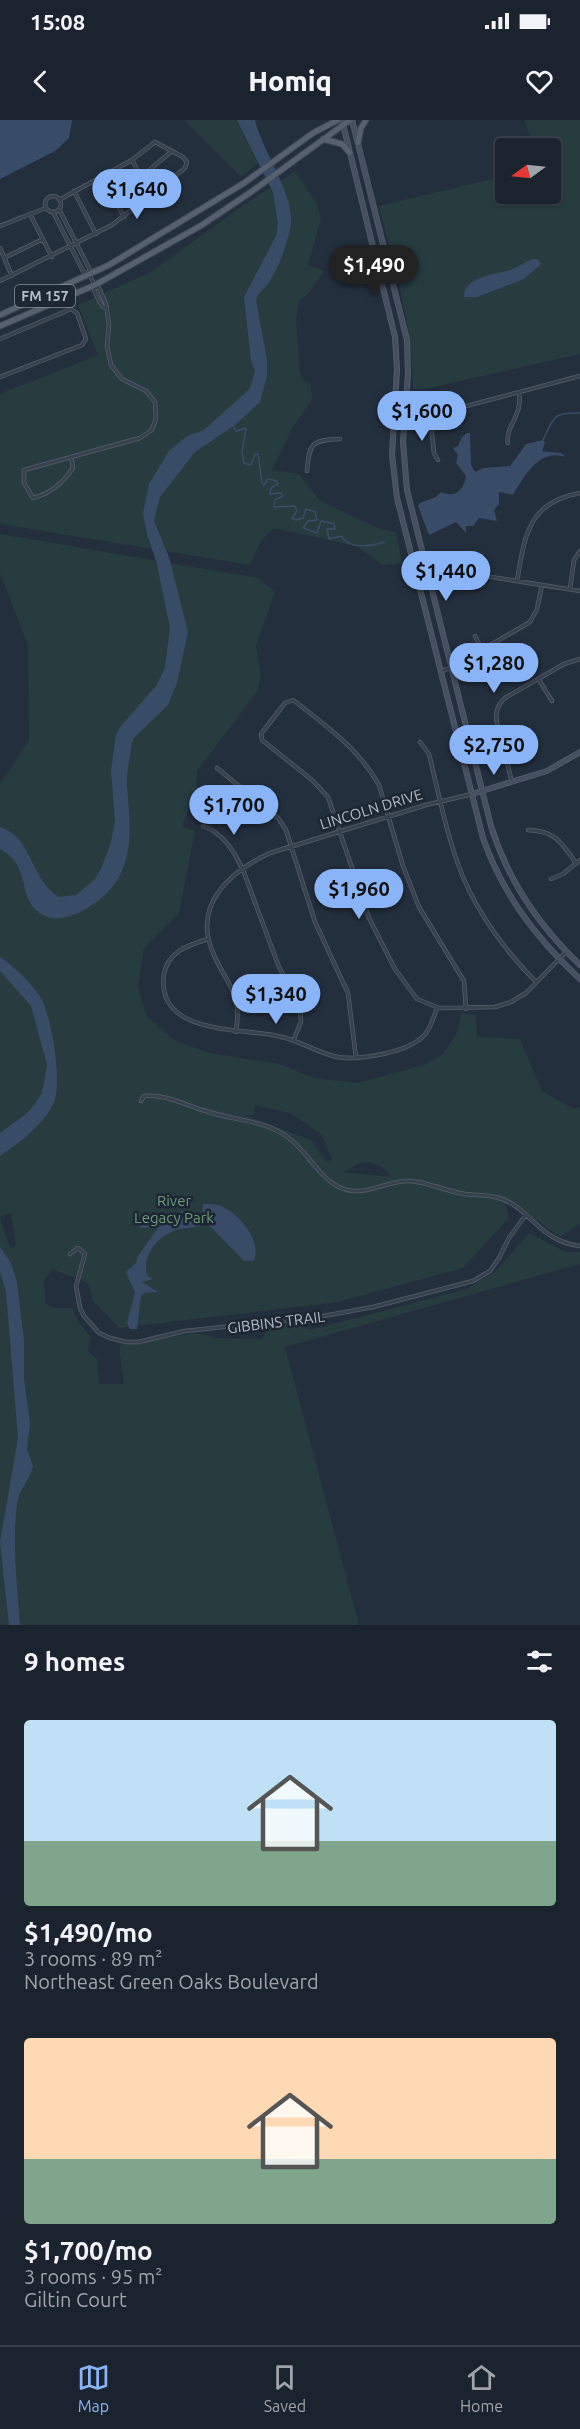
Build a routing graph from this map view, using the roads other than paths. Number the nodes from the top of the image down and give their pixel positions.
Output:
1 (331, 120) edge
2 (351, 120) edge
3 (366, 120) edge
4 (341, 122) edge
5 (325, 126) junction
6 (322, 139) junction
7 (358, 143) junction
8 (172, 151) junction
9 (350, 153) junction
10 (132, 160) junction
11 (103, 177) junction
12 (141, 177) junction
13 (74, 191) junction
14 (151, 194) junction
15 (59, 200) junction
16 (374, 205) junction
17 (46, 208) junction
18 (364, 208) junction
19 (59, 209) junction
20 (53, 212) junction
21 (30, 214) junction
22 (124, 217) junction
23 (0, 226) edge
24 (96, 234) junction
25 (42, 239) junction
26 (76, 244) junction
27 (71, 246) junction
28 (0, 248) edge
29 (52, 257) junction
30 (4, 258) junction
31 (12, 276) junction
32 (90, 276) junction
33 (0, 281) edge
34 (96, 286) junction
35 (0, 315) edge
36 (0, 326) edge
37 (0, 339) edge
38 (580, 376) edge
39 (0, 377) edge
40 (519, 393) junction
41 (393, 412) junction
42 (405, 414) junction
43 (430, 415) junction
44 (340, 439) dead end
45 (508, 443) dead end
46 (71, 457) junction
47 (438, 460) dead end
48 (307, 471) dead end
49 (580, 493) edge
50 (580, 551) edge
51 (460, 561) dead end
52 (517, 581) junction
53 (542, 585) junction
54 (570, 589) junction
55 (580, 591) edge
56 (475, 636) dead end
57 (482, 650) junction
58 (580, 659) edge
59 (451, 668) junction
60 (441, 671) junction
61 (538, 679) junction
62 (552, 701) dead end
63 (420, 742) dead end
64 (580, 752) edge
65 (217, 768) dead end
66 (512, 782) junction
67 (482, 791) junction
68 (472, 794) junction
69 (441, 801) junction
70 (388, 816) junction
71 (203, 826) dead end
72 (528, 830) dead end
73 (340, 831) junction
74 (291, 846) junction
75 (578, 861) edge
76 (243, 870) junction
77 (551, 879) dead end
78 (208, 939) junction
79 (566, 952) junction
80 (559, 959) junction
81 (580, 966) edge
82 (580, 980) edge
83 (536, 982) junction
84 (437, 1008) junction
85 (466, 1009) junction
86 (236, 1032) junction
87 (294, 1040) junction
88 (356, 1058) junction
89 (141, 1101) dead end
90 (525, 1216) junction
91 (580, 1246) edge
92 (70, 1254) dead end

1 - 5 main road
2 - 4 main road, FM 157
2 - 7 main road
3 - 7 main road
4 - 5 main road, FM 157
4 - 6 main road, FM 157
4 - 9 main road
5 - 32 main road, FM 157
6 - 9 main road
6 - 34 main road, FM 157
7 - 16 main road
8 - 10 street
8 - 12 street
8 - 14 street
9 - 18 main road
10 - 11 street
10 - 12 street
11 - 13 street
11 - 22 street
12 - 14 street
13 - 15 street
13 - 24 street
14 - 22 street
15 - 17 street
15 - 19 street
16 - 18 main road
16 - 42 main road
17 - 20 street
17 - 21 street
18 - 41 main road
19 - 20 street
19 - 26 street
20 - 27 street
21 - 23 street
21 - 25 street
22 - 24 street
24 - 26 street
25 - 29 street
25 - 30 street
26 - 27 street
26 - 32 street
27 - 29 street
27 - 32 street
28 - 30 street
29 - 31 street
30 - 31 street
31 - 33 street
32 - 34 street
32 - 35 main road, FM 157
34 - 36 main road, FM 157
34 - 46 street
37 - 39 street
38 - 40 street
40 - 43 street
40 - 45 street
41 - 42 street
41 - 60 main road
42 - 43 street
42 - 59 main road
43 - 47 street
44 - 48 street
46 - 46 street
49 - 52 street
50 - 54 street
51 - 52 street
52 - 53 street
53 - 54 street
53 - 57 street
54 - 55 street
56 - 57 street
57 - 59 street
58 - 61 street
59 - 60 street
59 - 67 main road
60 - 68 main road
61 - 62 street
61 - 66 street
63 - 69 street
64 - 66 main road, LINCOLN DRIVE
65 - 74 street
66 - 67 main road, LINCOLN DRIVE
67 - 68 main road, LINCOLN DRIVE
67 - 79 main road
68 - 69 street, LINCOLN DRIVE
68 - 80 main road
69 - 70 street, LINCOLN DRIVE
69 - 83 street
70 - 73 street, LINCOLN DRIVE
70 - 73 street
70 - 85 street
71 - 76 street
72 - 75 street
73 - 74 street, LINCOLN DRIVE
73 - 84 street
74 - 76 street, LINCOLN DRIVE
74 - 88 street
75 - 77 street
76 - 78 street, LINCOLN DRIVE
76 - 87 street
78 - 86 street, LINCOLN DRIVE
78 - 86 street
79 - 80 street
79 - 81 main road
80 - 82 main road
80 - 83 street
83 - 85 street
84 - 85 street
84 - 88 street
86 - 87 street
87 - 88 street
89 - 90 street
90 - 91 street
90 - 92 street, GIBBINS TRAIL

